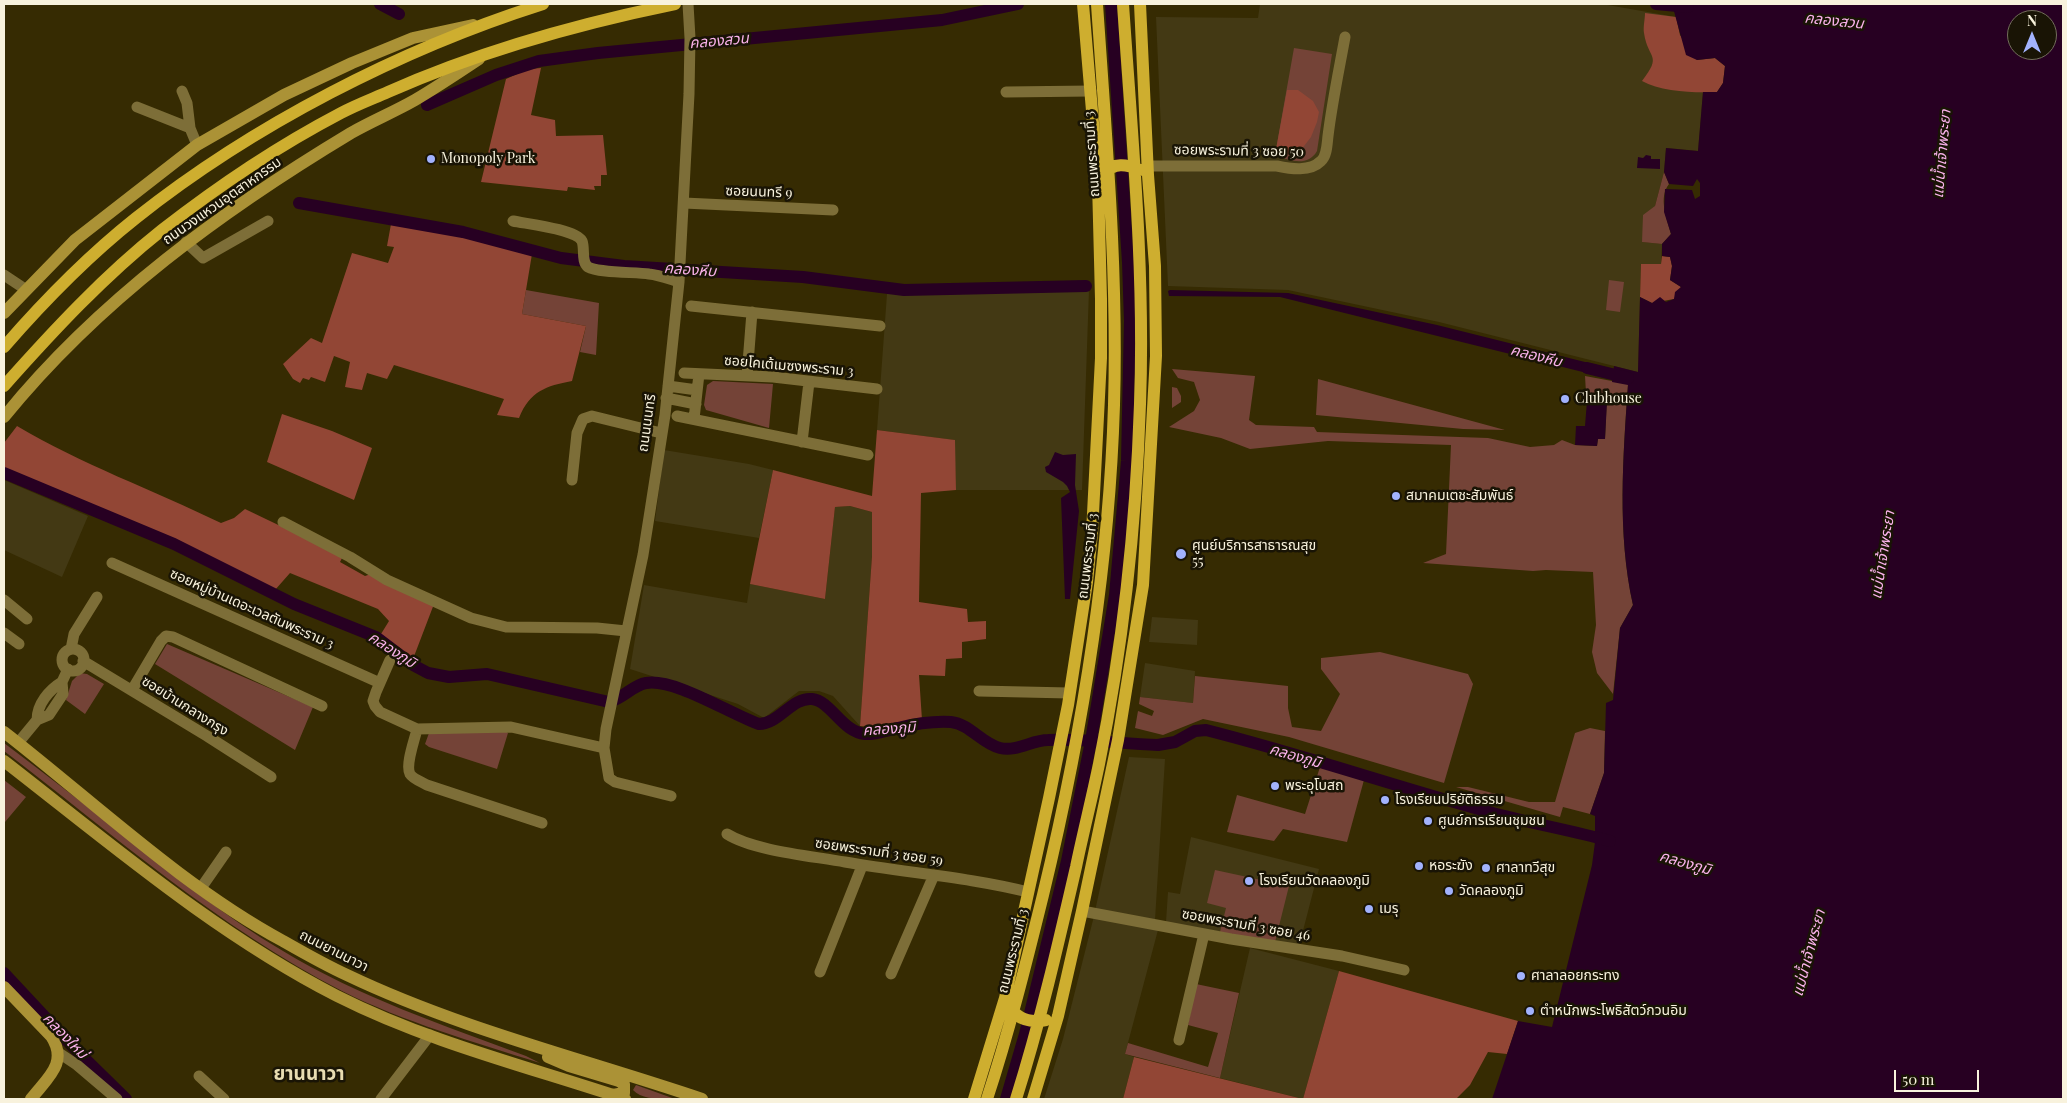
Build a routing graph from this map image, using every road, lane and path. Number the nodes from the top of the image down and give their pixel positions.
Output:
1 (542, 4) edge
2 (675, 4) edge
3 (688, 4) edge
4 (1075, 4) edge
5 (1083, 4) edge
6 (1097, 4) edge
7 (1123, 4) edge
8 (1140, 4) edge
9 (487, 22) junction
10 (1086, 30) junction
11 (1344, 37) dead end
12 (489, 52) junction
13 (1090, 91) junction
14 (182, 92) dead end
15 (1006, 92) dead end
16 (137, 107) dead end
17 (190, 128) junction
18 (197, 145) junction
19 (1148, 170) junction
20 (1098, 182) junction
21 (684, 203) junction
22 (833, 210) dead end
23 (268, 221) dead end
24 (513, 221) dead end
25 (186, 242) junction
26 (680, 274) junction
27 (4, 276) edge
28 (25, 289) junction
29 (691, 306) dead end
30 (752, 312) junction
31 (4, 313) edge
32 (880, 326) dead end
33 (4, 347) edge
34 (684, 373) dead end
35 (699, 374) junction
36 (747, 376) junction
37 (808, 382) junction
38 (4, 386) edge
39 (668, 386) junction
40 (697, 390) junction
41 (876, 390) dead end
42 (666, 398) junction
43 (696, 404) junction
44 (677, 416) dead end
45 (4, 417) edge
46 (694, 419) junction
47 (662, 433) junction
48 (802, 442) junction
49 (868, 455) dead end
50 (572, 480) dead end
51 (283, 522) dead end
52 (112, 563) dead end
53 (96, 597) dead end
54 (7, 602) edge
55 (4, 615) edge
56 (27, 619) dead end
57 (626, 631) junction
58 (4, 633) edge
59 (18, 644) dead end
60 (71, 649) junction
61 (390, 660) dead end
62 (83, 662) junction
63 (68, 669) junction
64 (380, 683) junction
65 (132, 690) junction
66 (979, 691) dead end
67 (1069, 693) junction
68 (322, 706) dead end
69 (417, 729) junction
70 (4, 732) edge
71 (18, 744) junction
72 (604, 748) junction
73 (4, 761) edge
74 (270, 777) dead end
75 (671, 796) dead end
76 (542, 823) dead end
77 (728, 834) dead end
78 (226, 852) dead end
79 (862, 866) junction
80 (934, 875) junction
81 (201, 888) junction
82 (1028, 892) junction
83 (1082, 911) junction
84 (1204, 934) junction
85 (1404, 970) dead end
86 (820, 972) dead end
87 (891, 974) dead end
88 (4, 987) edge
89 (1005, 998) junction
90 (1058, 1016) junction
91 (430, 1036) junction
92 (1179, 1040) dead end
93 (544, 1048) junction
94 (59, 1053) junction
95 (199, 1076) dead end
96 (613, 1095) junction
97 (31, 1099) edge
98 (117, 1099) edge
99 (224, 1099) edge
100 (381, 1099) edge
101 (625, 1099) edge
102 (702, 1099) edge
103 (974, 1099) edge
104 (987, 1099) edge
105 (1016, 1099) edge
106 (1032, 1099) edge

1 - 9 main road
2 - 12 main road, ถนนวงแหวนอุตสาหกรรม
3 - 21 street, ถนนนนทรี
4 - 10 main road
5 - 10 main road, ถนนพระรามที่ 3
6 - 104 main road, ถนนพระรามที่ 3
7 - 105 main road
8 - 19 main road
9 - 18 main road
9 - 33 main road
10 - 13 main road, ถนนพระรามที่ 3
11 - 19 street, ซอยพระรามที่ 3 ซอย 50
12 - 25 main road, ถนนวงแหวนอุตสาหกรรม
12 - 38 main road, ถนนวงแหวนอุตสาหกรรม
13 - 15 street
13 - 20 main road, ถนนพระรามที่ 3
14 - 17 street
16 - 17 street
17 - 18 street
18 - 28 main road
19 - 20 main road
19 - 83 main road
20 - 67 main road, ถนนพระรามที่ 3
21 - 22 street, ซอยนนทรี 9
21 - 26 street, ถนนนนทรี
23 - 25 street
24 - 26 street
25 - 45 main road, ถนนวงแหวนอุตสาหกรรม
26 - 39 street, ถนนนนทรี
27 - 28 street
28 - 31 main road
29 - 30 street
30 - 32 street
30 - 36 street
34 - 35 street, ซอยโคเต้เมซงพระราม 3
35 - 36 street, ซอยโคเต้เมซงพระราม 3
35 - 40 street
36 - 37 street, ซอยโคเต้เมซงพระราม 3
37 - 41 street, ซอยโคเต้เมซงพระราม 3
37 - 48 street
39 - 40 street
39 - 42 street, ถนนนนทรี
40 - 43 street
42 - 43 street
42 - 47 street, ถนนนนทรี
43 - 46 street
44 - 46 street
46 - 48 street
47 - 50 street
47 - 57 street, ถนนนนทรี
48 - 49 street
51 - 57 street
52 - 64 street, ซอยหมู่บ้านเดอะเวลตันพระราม 3
53 - 60 street
54 - 55 street
54 - 56 street
57 - 72 street, ถนนนนทรี
58 - 59 street
60 - 62 street, ซอยบ้านกลางกรุง
60 - 63 street
61 - 64 street
62 - 63 street
62 - 65 street, ซอยบ้านกลางกรุง
63 - 71 street
64 - 69 street
65 - 68 street
65 - 74 street, ซอยบ้านกลางกรุง
66 - 67 street
67 - 82 main road, ถนนพระรามที่ 3
69 - 72 street
69 - 76 street
70 - 71 main road, ถนนยานนาวา
71 - 81 main road, ถนนยานนาวา
72 - 75 street, ถนนนนทรี
73 - 91 main road
77 - 79 street, ซอยพระรามที่ 3 ซอย 59
78 - 81 street
79 - 80 street, ซอยพระรามที่ 3 ซอย 59
79 - 86 street
80 - 82 street, ซอยพระรามที่ 3 ซอย 59
80 - 87 street
81 - 93 main road, ถนนยานนาวา
82 - 89 main road, ถนนพระรามที่ 3
83 - 84 street, ซอยพระรามที่ 3 ซอย 46
83 - 90 main road
84 - 85 street, ซอยพระรามที่ 3 ซอย 46
84 - 92 street
88 - 94 main road
89 - 90 main road
89 - 103 main road, ถนนพระรามที่ 3
90 - 106 main road
91 - 96 main road
91 - 100 street
93 - 96 main road
93 - 102 main road, ถนนยานนาวา
94 - 97 main road
94 - 98 street
95 - 99 street
96 - 101 main road

